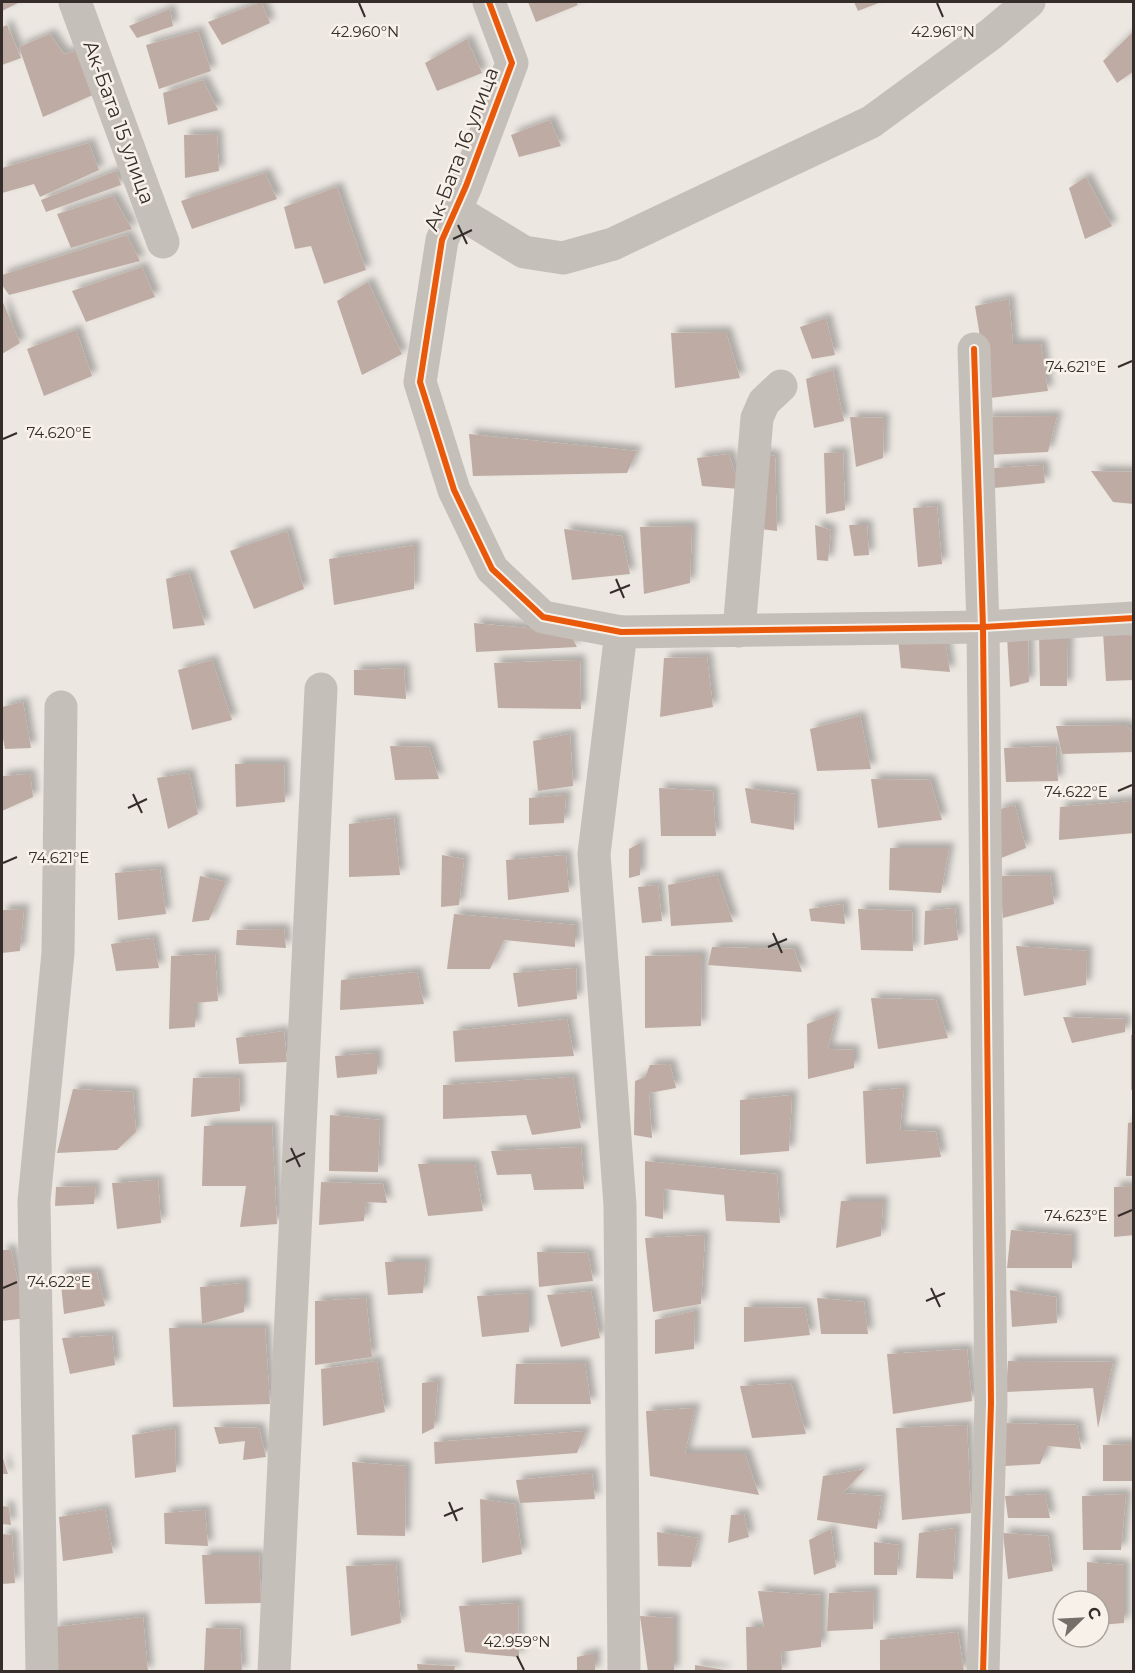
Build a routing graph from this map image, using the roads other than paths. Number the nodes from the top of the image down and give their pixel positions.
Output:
1 (75, 2) edge
2 (489, 2) edge
3 (1029, 2) edge
4 (455, 210) junction
5 (163, 242) dead end
6 (974, 349) dead end
7 (781, 386) dead end
8 (1134, 618) edge
9 (983, 627) junction
10 (739, 631) junction
11 (621, 632) junction
12 (321, 689) dead end
13 (61, 707) dead end
14 (42, 1671) edge
15 (274, 1671) edge
16 (624, 1671) edge
17 (983, 1671) edge

1 - 5 street, Ак-Бата 15 улица
2 - 4 street, Ак-Бата 16 улица
3 - 4 street
4 - 11 street, Ак-Бата 16 улица
6 - 9 street
7 - 10 street
8 - 9 street
9 - 10 street
9 - 17 street
10 - 11 street
11 - 16 street
12 - 15 street
13 - 14 street

